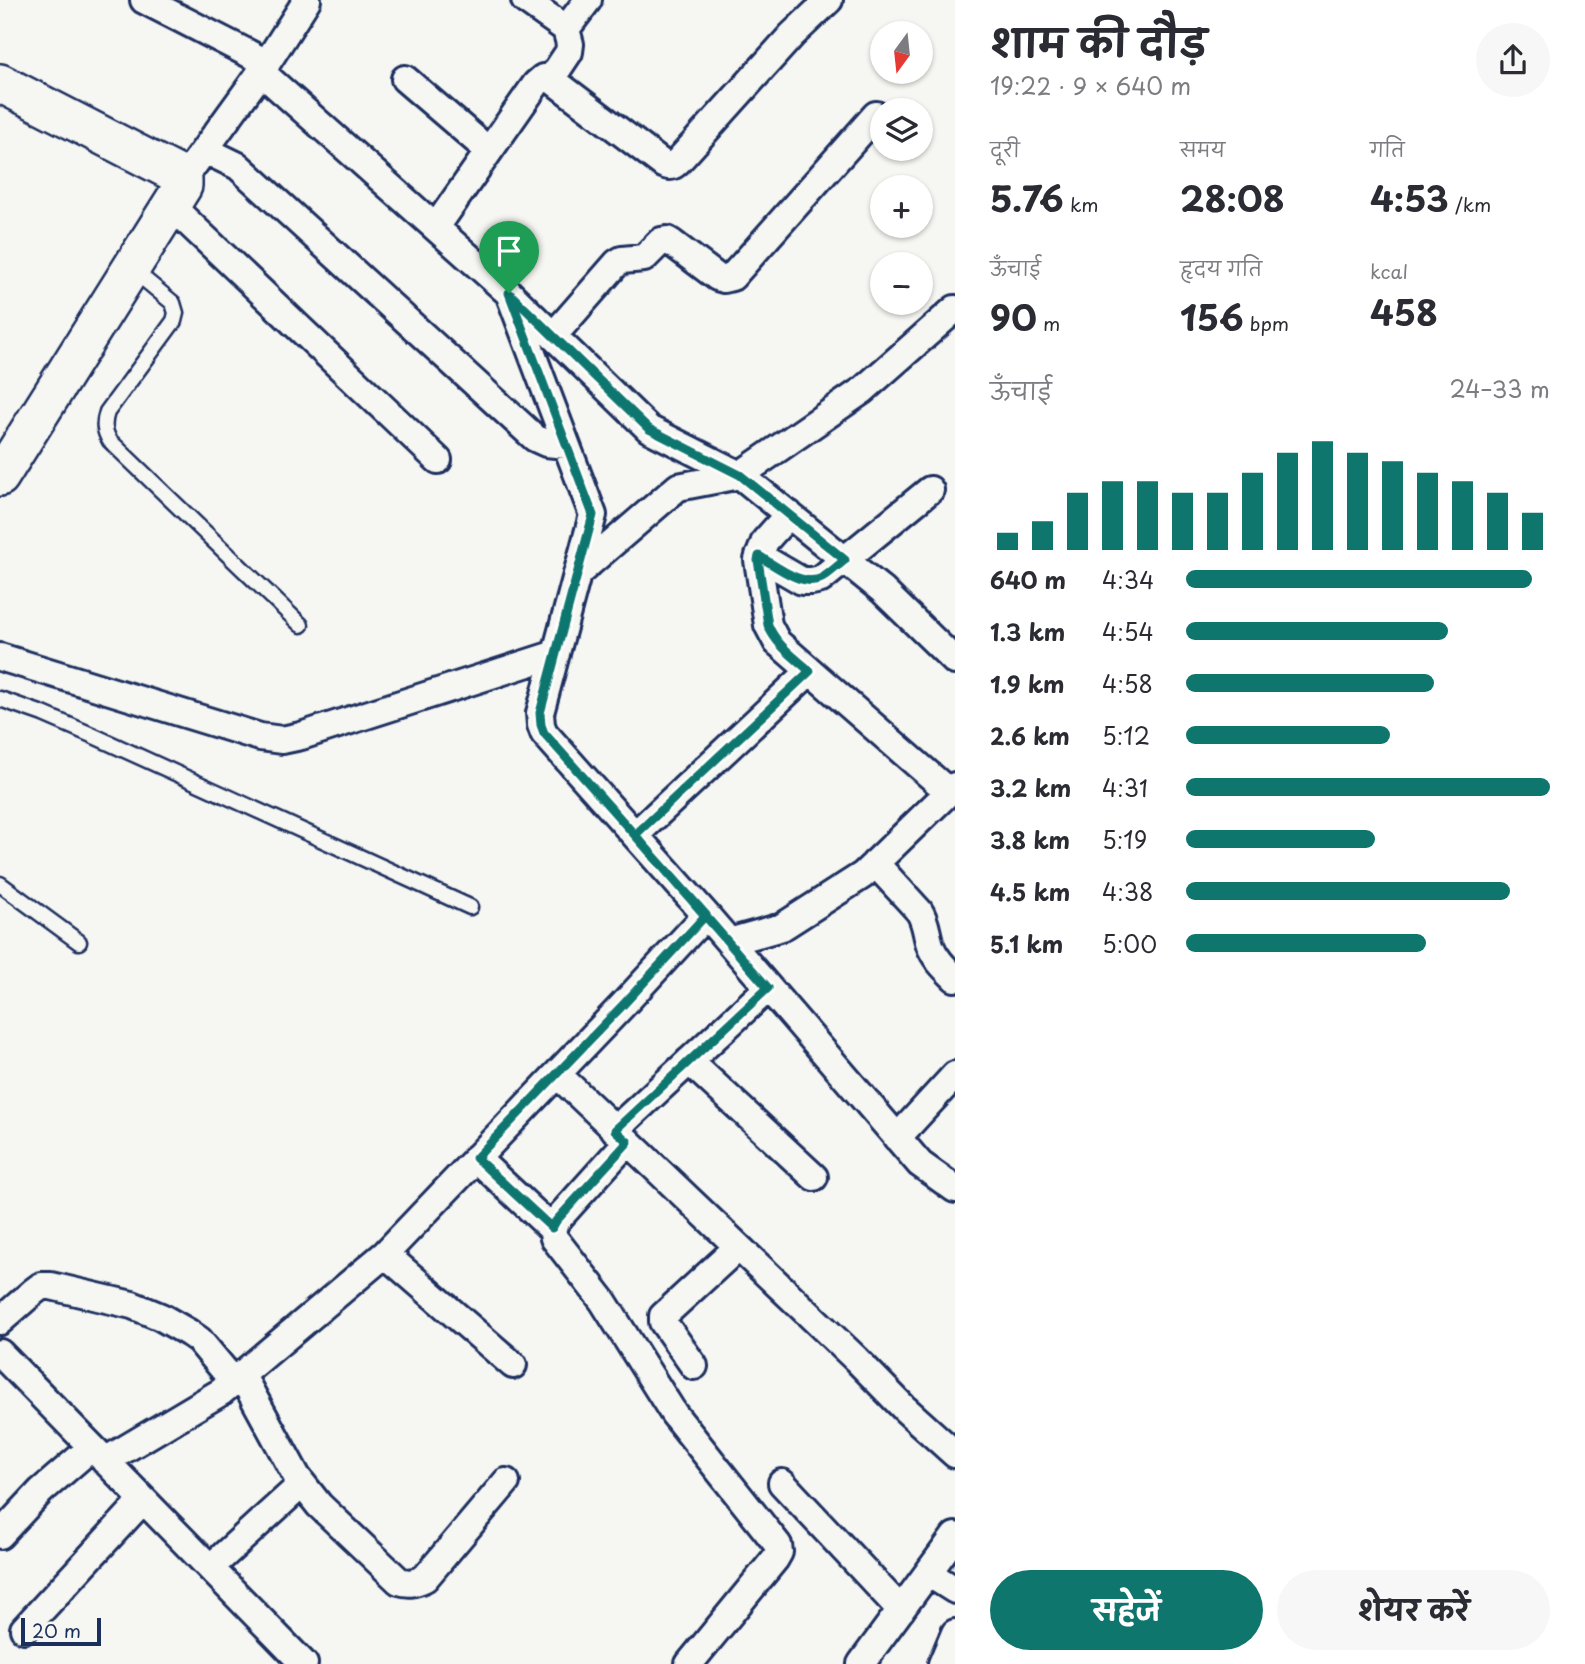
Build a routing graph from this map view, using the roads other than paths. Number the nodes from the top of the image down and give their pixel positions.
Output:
1 (144, 0) edge
2 (307, 0) edge
3 (525, 0) edge
4 (588, 0) edge
5 (829, 0) edge
6 (566, 29) junction
7 (264, 68) junction
8 (405, 79) dead end
9 (551, 79) junction
10 (0, 83) edge
11 (870, 122) edge
12 (205, 150) junction
13 (489, 151) junction
14 (177, 192) junction
15 (436, 228) junction
16 (132, 268) junction
17 (509, 293) junction
18 (955, 309) edge
19 (553, 336) junction
20 (566, 445) junction
21 (438, 460) dead end
22 (740, 475) junction
23 (0, 477) edge
24 (930, 489) dead end
25 (789, 514) junction
26 (759, 556) junction
27 (845, 560) junction
28 (577, 573) junction
29 (302, 625) dead end
30 (556, 654) junction
31 (0, 657) edge
32 (954, 659) edge
33 (810, 671) junction
34 (0, 699) edge
35 (952, 789) edge
36 (635, 835) junction
37 (875, 863) junction
38 (0, 884) edge
39 (470, 907) dead end
40 (706, 915) junction
41 (729, 942) junction
42 (79, 943) dead end
43 (955, 978) edge
44 (768, 988) junction
45 (689, 1061) junction
46 (557, 1074) junction
47 (955, 1075) edge
48 (621, 1136) junction
49 (897, 1138) junction
50 (476, 1158) junction
51 (814, 1177) dead end
52 (955, 1189) edge
53 (552, 1228) junction
54 (738, 1247) junction
55 (385, 1254) junction
56 (0, 1321) edge
57 (0, 1353) edge
58 (513, 1366) dead end
59 (694, 1366) dead end
60 (238, 1379) junction
61 (98, 1454) junction
62 (955, 1454) edge
63 (506, 1482) dead end
64 (782, 1483) dead end
65 (302, 1484) junction
66 (143, 1500) junction
67 (0, 1535) edge
68 (955, 1536) edge
69 (211, 1568) junction
70 (928, 1573) junction
71 (955, 1590) edge
72 (901, 1610) junction
73 (24, 1629) dead end
74 (955, 1633) edge
75 (304, 1664) edge
76 (689, 1664) edge
77 (861, 1664) edge
78 (943, 1664) edge

1 - 7 street
2 - 7 street
3 - 6 street
4 - 6 street
5 - 9 street
6 - 9 street
7 - 12 street
7 - 15 street
8 - 13 street
9 - 13 street
10 - 14 main road
11 - 19 street
12 - 14 street
12 - 20 street
13 - 15 street
14 - 16 main road
14 - 21 street
15 - 17 street
16 - 23 main road
16 - 29 lane
17 - 19 street
17 - 20 street
18 - 22 street
19 - 22 street
20 - 28 street
22 - 25 street
22 - 28 street
24 - 27 street
25 - 26 street
25 - 27 street
26 - 27 street
26 - 33 street
27 - 32 street
28 - 30 street
30 - 31 street
30 - 36 street
33 - 35 street
33 - 36 street
34 - 39 lane
35 - 37 street
36 - 40 street
37 - 41 street
37 - 43 street
38 - 42 lane
40 - 41 street
40 - 46 street
41 - 44 street
44 - 45 street
44 - 49 street
45 - 48 street
45 - 51 street
46 - 48 street
46 - 50 street
47 - 49 street
48 - 53 street
48 - 54 street
49 - 52 street
50 - 53 street
50 - 55 street
53 - 76 street
54 - 59 street
54 - 62 street
55 - 58 street
55 - 60 street
56 - 60 street
57 - 61 street
60 - 61 street
60 - 65 street
61 - 66 street
61 - 67 street
63 - 65 street
64 - 72 street
65 - 69 street
66 - 69 street
66 - 73 street
68 - 70 street
69 - 75 street
70 - 71 street
70 - 72 street
72 - 77 street
74 - 78 street

